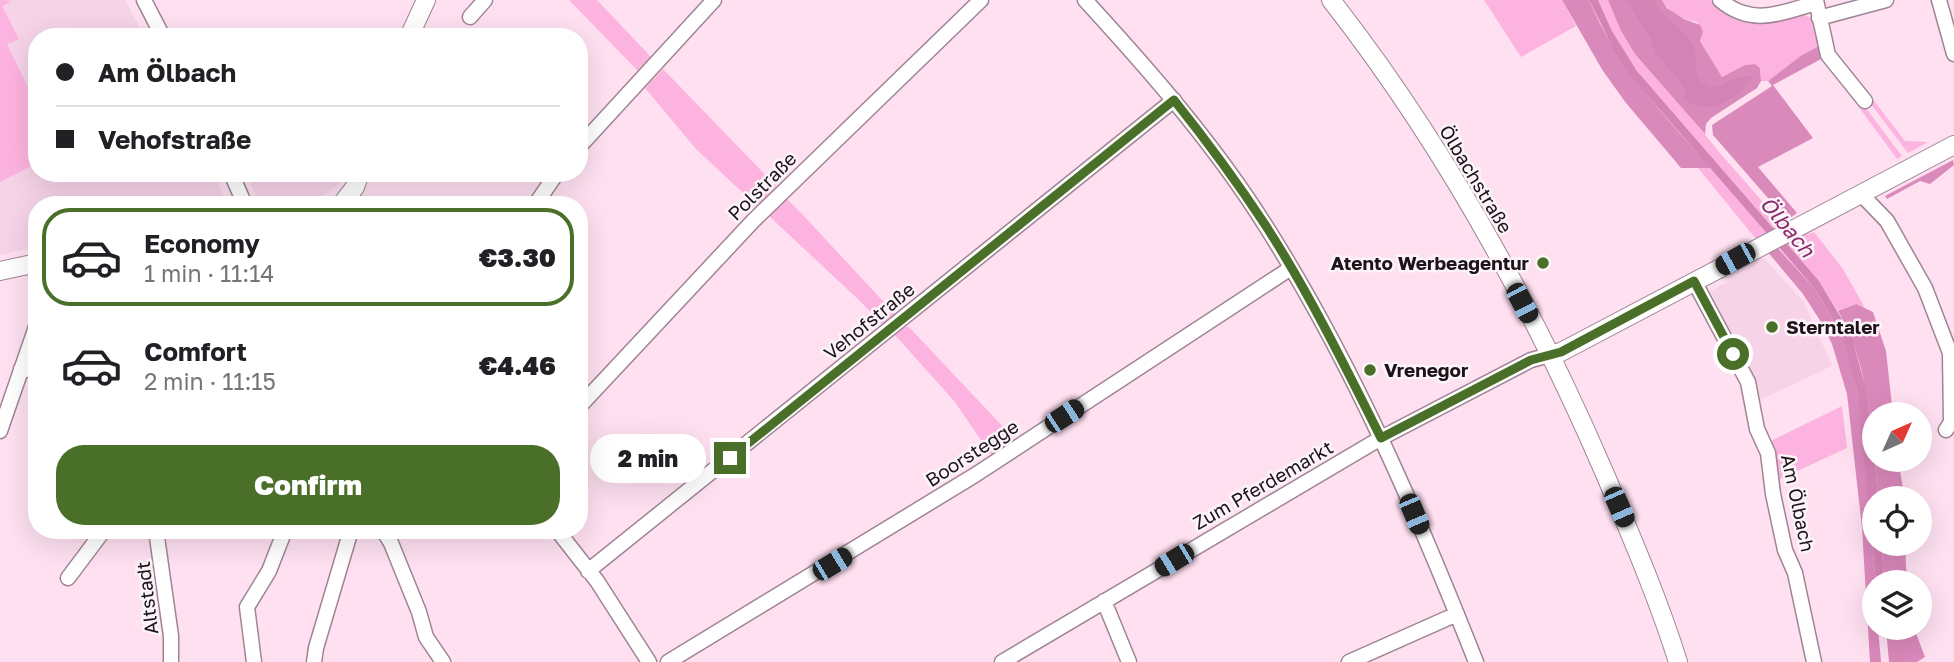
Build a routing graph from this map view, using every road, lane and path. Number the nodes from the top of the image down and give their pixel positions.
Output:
1 (144, 0) edge
2 (426, 0) edge
3 (485, 0) edge
4 (715, 0) edge
5 (981, 0) edge
6 (1086, 0) edge
7 (1331, 0) edge
8 (1720, 0) edge
9 (1886, 0) edge
10 (1939, 0) edge
11 (1817, 7) edge
12 (470, 17) dead end
13 (158, 28) edge
14 (413, 28) edge
15 (1954, 54) edge
16 (1174, 100) junction
17 (1865, 101) dead end
18 (588, 137) edge
19 (1954, 145) edge
20 (1861, 194) junction
21 (28, 265) edge
22 (1291, 268) junction
23 (0, 271) edge
24 (1694, 281) junction
25 (28, 349) edge
26 (1550, 355) junction
27 (21, 369) junction
28 (28, 370) edge
29 (588, 397) edge
30 (1946, 429) dead end
31 (0, 431) edge
32 (1381, 438) junction
33 (97, 539) edge
34 (157, 539) edge
35 (281, 539) edge
36 (348, 539) edge
37 (389, 539) edge
38 (564, 539) edge
39 (588, 571) junction
40 (68, 578) dead end
41 (1104, 601) junction
42 (1457, 614) junction
43 (172, 662) edge
44 (254, 662) edge
45 (314, 662) edge
46 (443, 662) edge
47 (649, 662) edge
48 (668, 662) edge
49 (1002, 662) edge
50 (1129, 662) edge
51 (1349, 662) edge
52 (1476, 662) edge
53 (1678, 662) edge
54 (1814, 662) edge

1 - 13 street
2 - 14 street
3 - 12 street
4 - 18 street
5 - 29 street, Polstraße
6 - 16 street
7 - 26 street, Ölbachstraße
8 - 11 street
9 - 11 street
10 - 15 street
11 - 17 street
16 - 22 street
16 - 39 street, Vehofstraße
19 - 20 street
20 - 24 street
20 - 30 street
21 - 23 street
22 - 32 street
22 - 48 street, Boorstegge
24 - 26 street
24 - 54 street, Am Ölbach
25 - 27 street
26 - 32 street, Zum Pferdemarkt
26 - 53 street, Ölbachstraße
27 - 28 street
27 - 31 street
32 - 41 street, Zum Pferdemarkt
32 - 42 street
33 - 40 street
34 - 43 street, Altstadt
35 - 44 street
36 - 45 street
37 - 46 street
38 - 39 street
39 - 47 street
41 - 49 street, Zum Pferdemarkt
41 - 50 street
42 - 51 street
42 - 52 street

